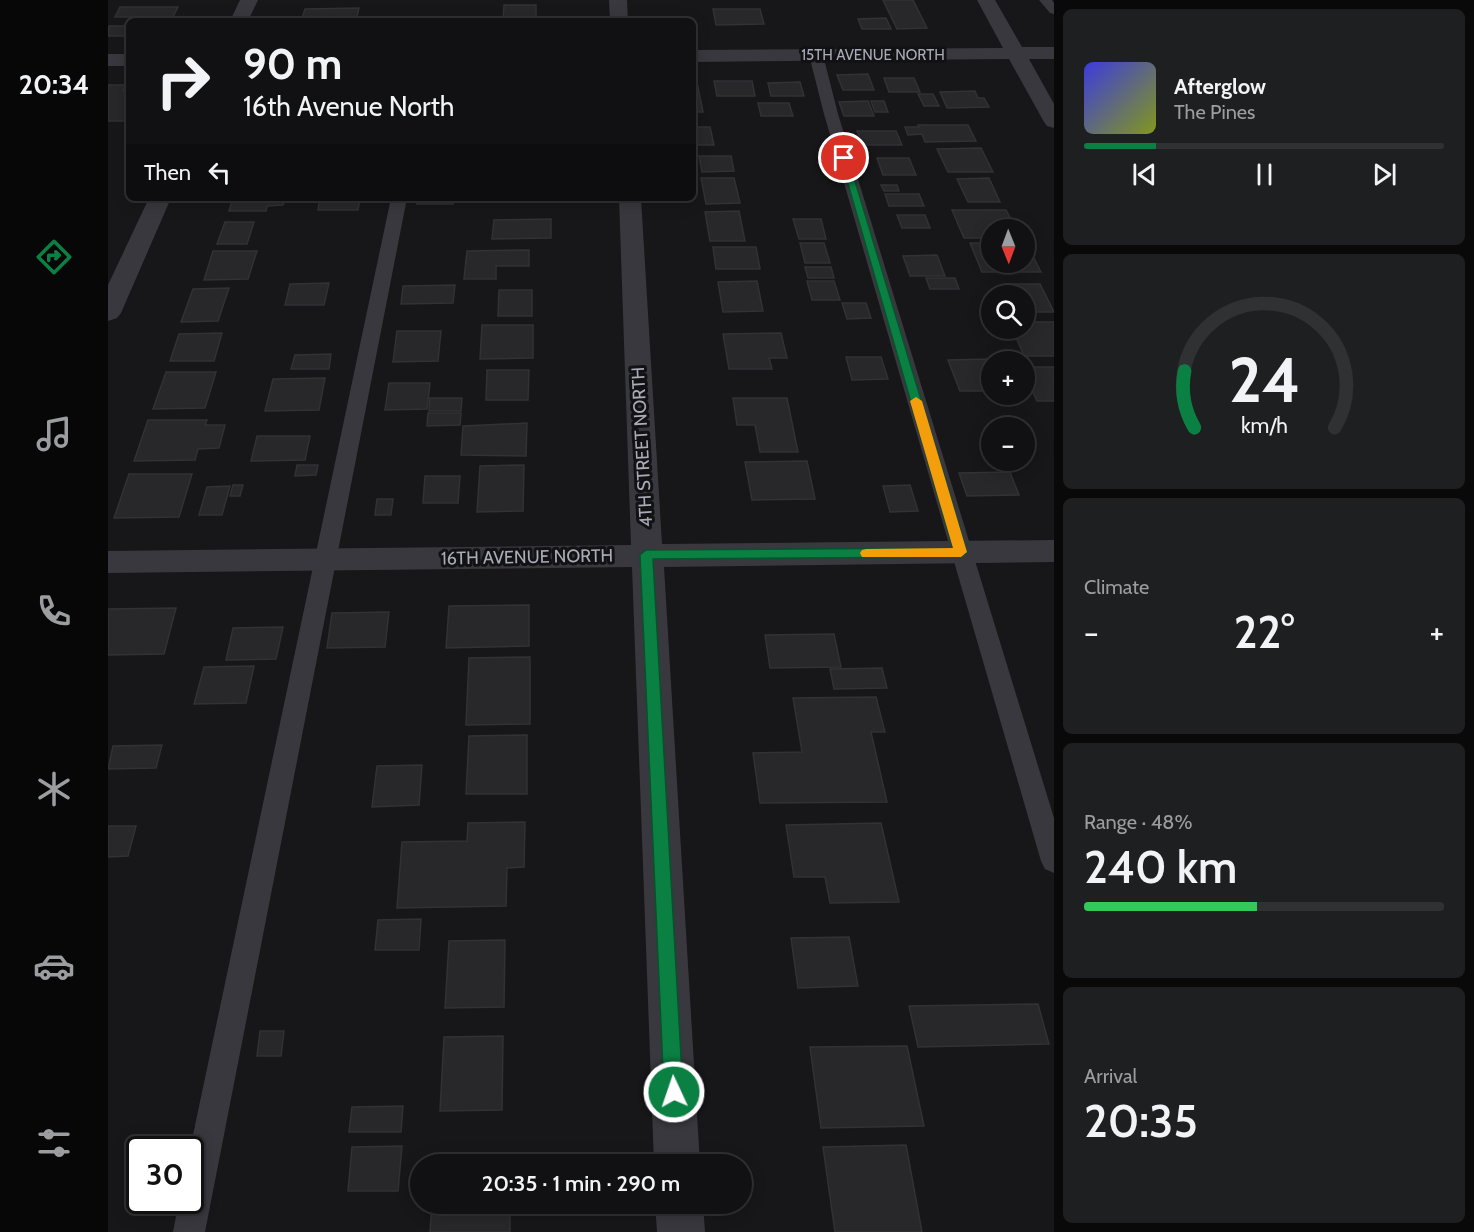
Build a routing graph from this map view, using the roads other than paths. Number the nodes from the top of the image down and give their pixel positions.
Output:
1 (249, 0) edge
2 (618, 0) edge
3 (986, 0) edge
4 (1045, 0) edge
5 (1054, 9) edge
6 (240, 18) edge
7 (619, 18) edge
8 (1054, 53) edge
9 (1016, 54) junction
10 (816, 55) junction
11 (696, 56) edge
12 (108, 60) edge
13 (126, 60) edge
14 (1054, 122) edge
15 (159, 201) edge
16 (398, 201) edge
17 (630, 201) edge
18 (108, 313) edge
19 (1054, 551) edge
20 (961, 552) junction
21 (646, 555) junction
22 (325, 560) junction
23 (108, 562) edge
24 (1054, 861) edge
25 (676, 1154) edge
26 (680, 1214) edge
27 (189, 1232) edge
28 (681, 1232) edge

1 - 6 street
2 - 7 street
3 - 9 street
4 - 5 lane
8 - 9 street, 15TH AVENUE NORTH
9 - 10 street, 15TH AVENUE NORTH
9 - 14 street
10 - 11 street, 15TH AVENUE NORTH
10 - 20 lane
12 - 13 street
15 - 18 street
16 - 22 lane
17 - 21 street, 4TH STREET NORTH
19 - 20 street, 16TH AVENUE NORTH
20 - 21 street, 16TH AVENUE NORTH
20 - 24 lane
21 - 22 street, 16TH AVENUE NORTH
21 - 25 street, 4TH STREET NORTH
22 - 23 street, 16TH AVENUE NORTH
22 - 27 lane
26 - 28 street

